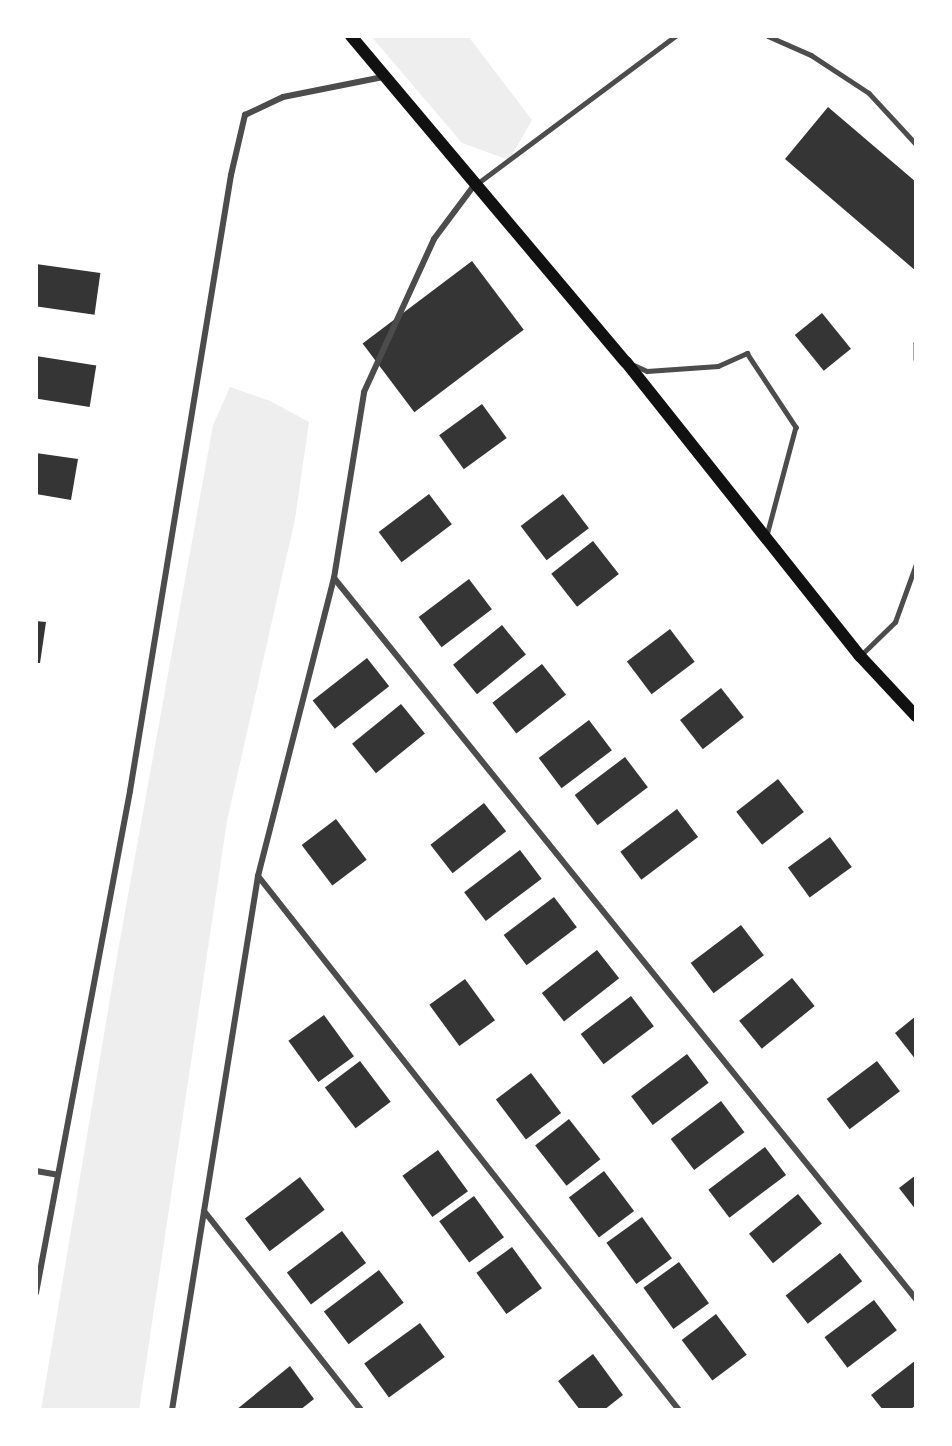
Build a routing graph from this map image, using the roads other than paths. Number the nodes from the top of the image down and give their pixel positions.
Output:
1 (351, 36) edge
2 (675, 36) edge
3 (768, 36) edge
4 (383, 77) junction
5 (916, 144) edge
6 (476, 184) junction
7 (916, 343) edge
8 (916, 359) edge
9 (626, 362) junction
10 (766, 538) junction
11 (916, 564) edge
12 (334, 578) junction
13 (860, 656) junction
14 (916, 716) edge
15 (258, 876) junction
16 (36, 1171) edge
17 (58, 1175) junction
18 (204, 1211) junction
19 (36, 1293) edge
20 (916, 1299) edge
21 (172, 1410) edge
22 (361, 1410) edge
23 (679, 1410) edge

1 - 4 main road
2 - 6 lane
3 - 5 lane
4 - 6 main road
4 - 17 street
6 - 9 main road
6 - 12 street
7 - 8 lane
9 - 10 main road
9 - 10 lane
10 - 13 main road
11 - 13 lane
12 - 15 street
12 - 20 street
13 - 14 main road
15 - 18 street
15 - 23 street
16 - 17 street
17 - 19 street
18 - 21 street
18 - 22 street

